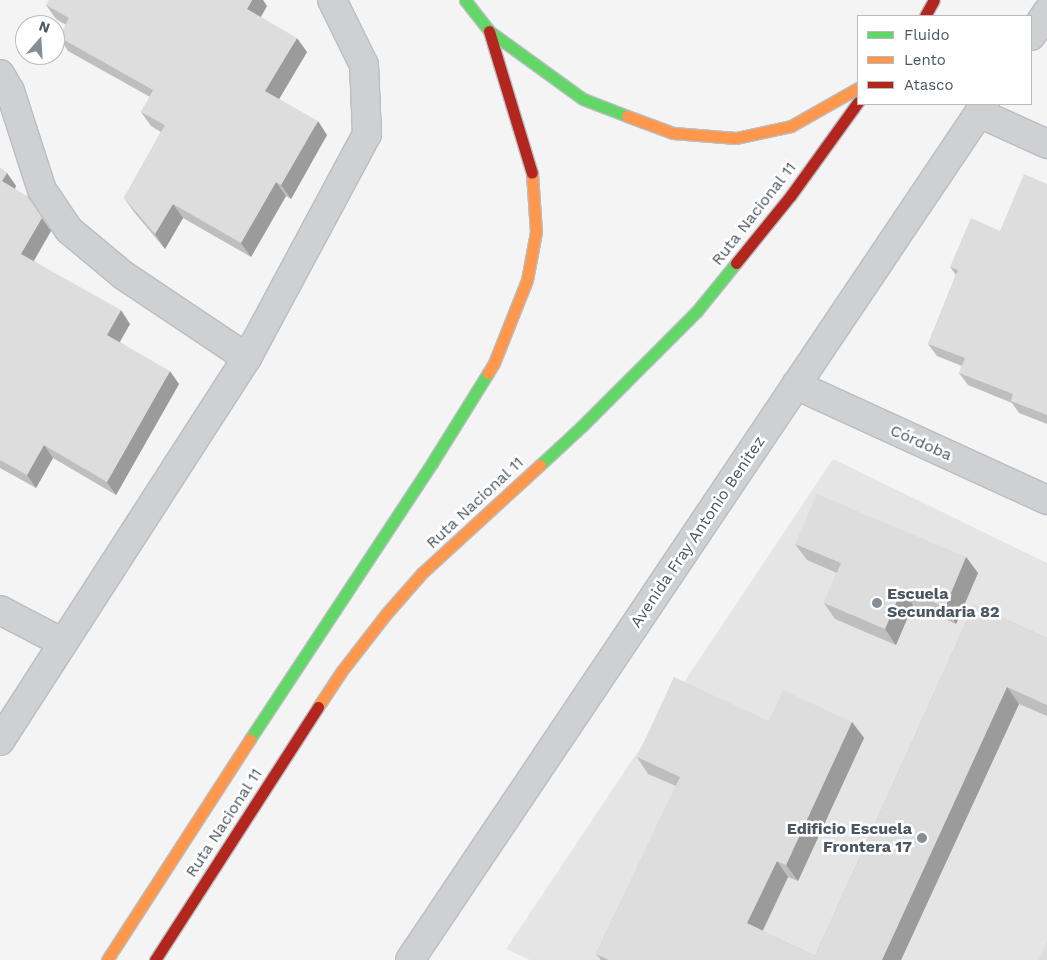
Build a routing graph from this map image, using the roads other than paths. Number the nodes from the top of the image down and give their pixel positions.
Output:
1 (332, 0) edge
2 (464, 0) edge
3 (934, 0) edge
4 (1047, 12) edge
5 (926, 15) edge
6 (489, 31) junction
7 (1032, 34) edge
8 (0, 74) edge
9 (857, 89) edge
10 (857, 103) edge
11 (982, 109) edge
12 (1047, 144) edge
13 (247, 358) junction
14 (796, 385) junction
15 (1047, 500) edge
16 (0, 610) edge
17 (63, 643) junction
18 (0, 741) edge
19 (107, 960) edge
20 (155, 960) edge
21 (410, 960) edge

1 - 13 street
2 - 6 highway, Ruta Nacional 11
3 - 5 highway
4 - 7 street
6 - 9 highway, Ruta Nacional 11
6 - 19 highway, Ruta Nacional 11
8 - 13 street
10 - 20 highway, Ruta Nacional 11
11 - 12 street
11 - 14 street, Avenida Fray Antonio Benitez
13 - 17 street
14 - 15 street, Córdoba
14 - 21 street, Avenida Fray Antonio Benitez
16 - 17 street
17 - 18 street

